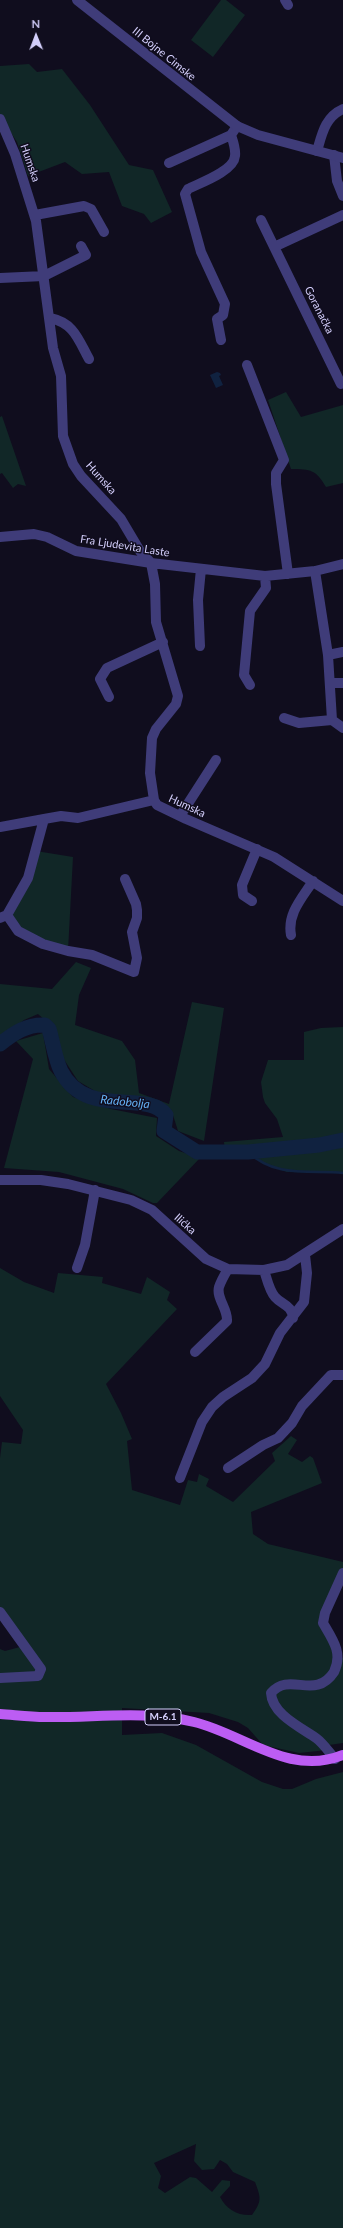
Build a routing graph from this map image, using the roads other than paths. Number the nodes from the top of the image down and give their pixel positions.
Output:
1 (77, 0) edge
2 (343, 109) edge
3 (0, 119) edge
4 (237, 126) junction
5 (231, 135) junction
6 (317, 151) junction
7 (338, 156) edge
8 (169, 163) dead end
9 (343, 196) edge
10 (343, 214) edge
11 (35, 215) junction
12 (261, 220) dead end
13 (104, 232) dead end
14 (82, 246) dead end
15 (274, 246) junction
16 (44, 276) junction
17 (0, 278) edge
18 (50, 318) junction
19 (221, 340) dead end
20 (89, 359) dead end
21 (247, 365) dead end
22 (341, 384) dead end
23 (0, 537) edge
24 (152, 563) junction
25 (343, 564) edge
26 (201, 569) junction
27 (315, 572) junction
28 (288, 574) junction
29 (266, 576) junction
30 (163, 642) junction
31 (200, 646) dead end
32 (343, 652) edge
33 (328, 655) junction
34 (343, 682) edge
35 (331, 683) junction
36 (250, 685) dead end
37 (109, 697) dead end
38 (284, 718) dead end
39 (332, 720) junction
40 (343, 728) edge
41 (216, 760) dead end
42 (154, 800) junction
43 (180, 816) junction
44 (44, 819) junction
45 (0, 827) edge
46 (257, 849) junction
47 (125, 879) dead end
48 (313, 881) junction
49 (252, 901) dead end
50 (343, 901) edge
51 (4, 917) edge
52 (291, 935) dead end
53 (0, 1180) edge
54 (95, 1190) junction
55 (343, 1229) edge
56 (304, 1255) junction
57 (77, 1268) dead end
58 (228, 1269) junction
59 (264, 1270) junction
60 (293, 1318) junction
61 (195, 1352) dead end
62 (343, 1375) edge
63 (228, 1468) dead end
64 (180, 1478) dead end
65 (343, 1573) edge
66 (0, 1612) edge
67 (0, 1678) edge
68 (0, 1714) edge
69 (339, 1757) edge

1 - 4 street, III Bojne Cimske
2 - 6 street
3 - 11 street, Humska
4 - 5 street
4 - 6 street, III Bojne Cimske
5 - 8 street
5 - 19 street
6 - 7 street, III Bojne Cimske
7 - 9 street
10 - 15 street
11 - 13 street
11 - 16 street, Humska
12 - 15 street, Goranačka
14 - 16 street
15 - 22 street, Goranačka
16 - 17 street
16 - 18 street, Humska
18 - 20 street
18 - 24 street, Humska
21 - 28 street
23 - 24 street, Fra Ljudevita Laste
24 - 26 street, Fra Ljudevita Laste
24 - 30 street, Humska
25 - 27 street, Fra Ljudevita Laste
26 - 29 street, Fra Ljudevita Laste
26 - 31 street
27 - 28 street, Fra Ljudevita Laste
27 - 33 street
28 - 29 street, Fra Ljudevita Laste
29 - 36 street
30 - 37 street
30 - 42 street, Humska
32 - 33 street
33 - 35 street
34 - 35 street
35 - 39 street
38 - 39 street
39 - 40 street
41 - 43 street
42 - 43 street, Humska
42 - 44 street
43 - 46 street, Humska
44 - 45 street
44 - 51 street
46 - 48 street, Humska
46 - 49 street
47 - 51 street
48 - 50 street, Humska
48 - 52 street
53 - 54 street, Ilićka
54 - 57 street
54 - 58 street, Ilićka
55 - 56 street, Ilićka
56 - 59 street, Ilićka
56 - 60 street
58 - 59 street, Ilićka
58 - 61 street
59 - 60 street
60 - 64 street
62 - 63 street
65 - 69 street
66 - 67 street
68 - 69 main road, M-6.1

